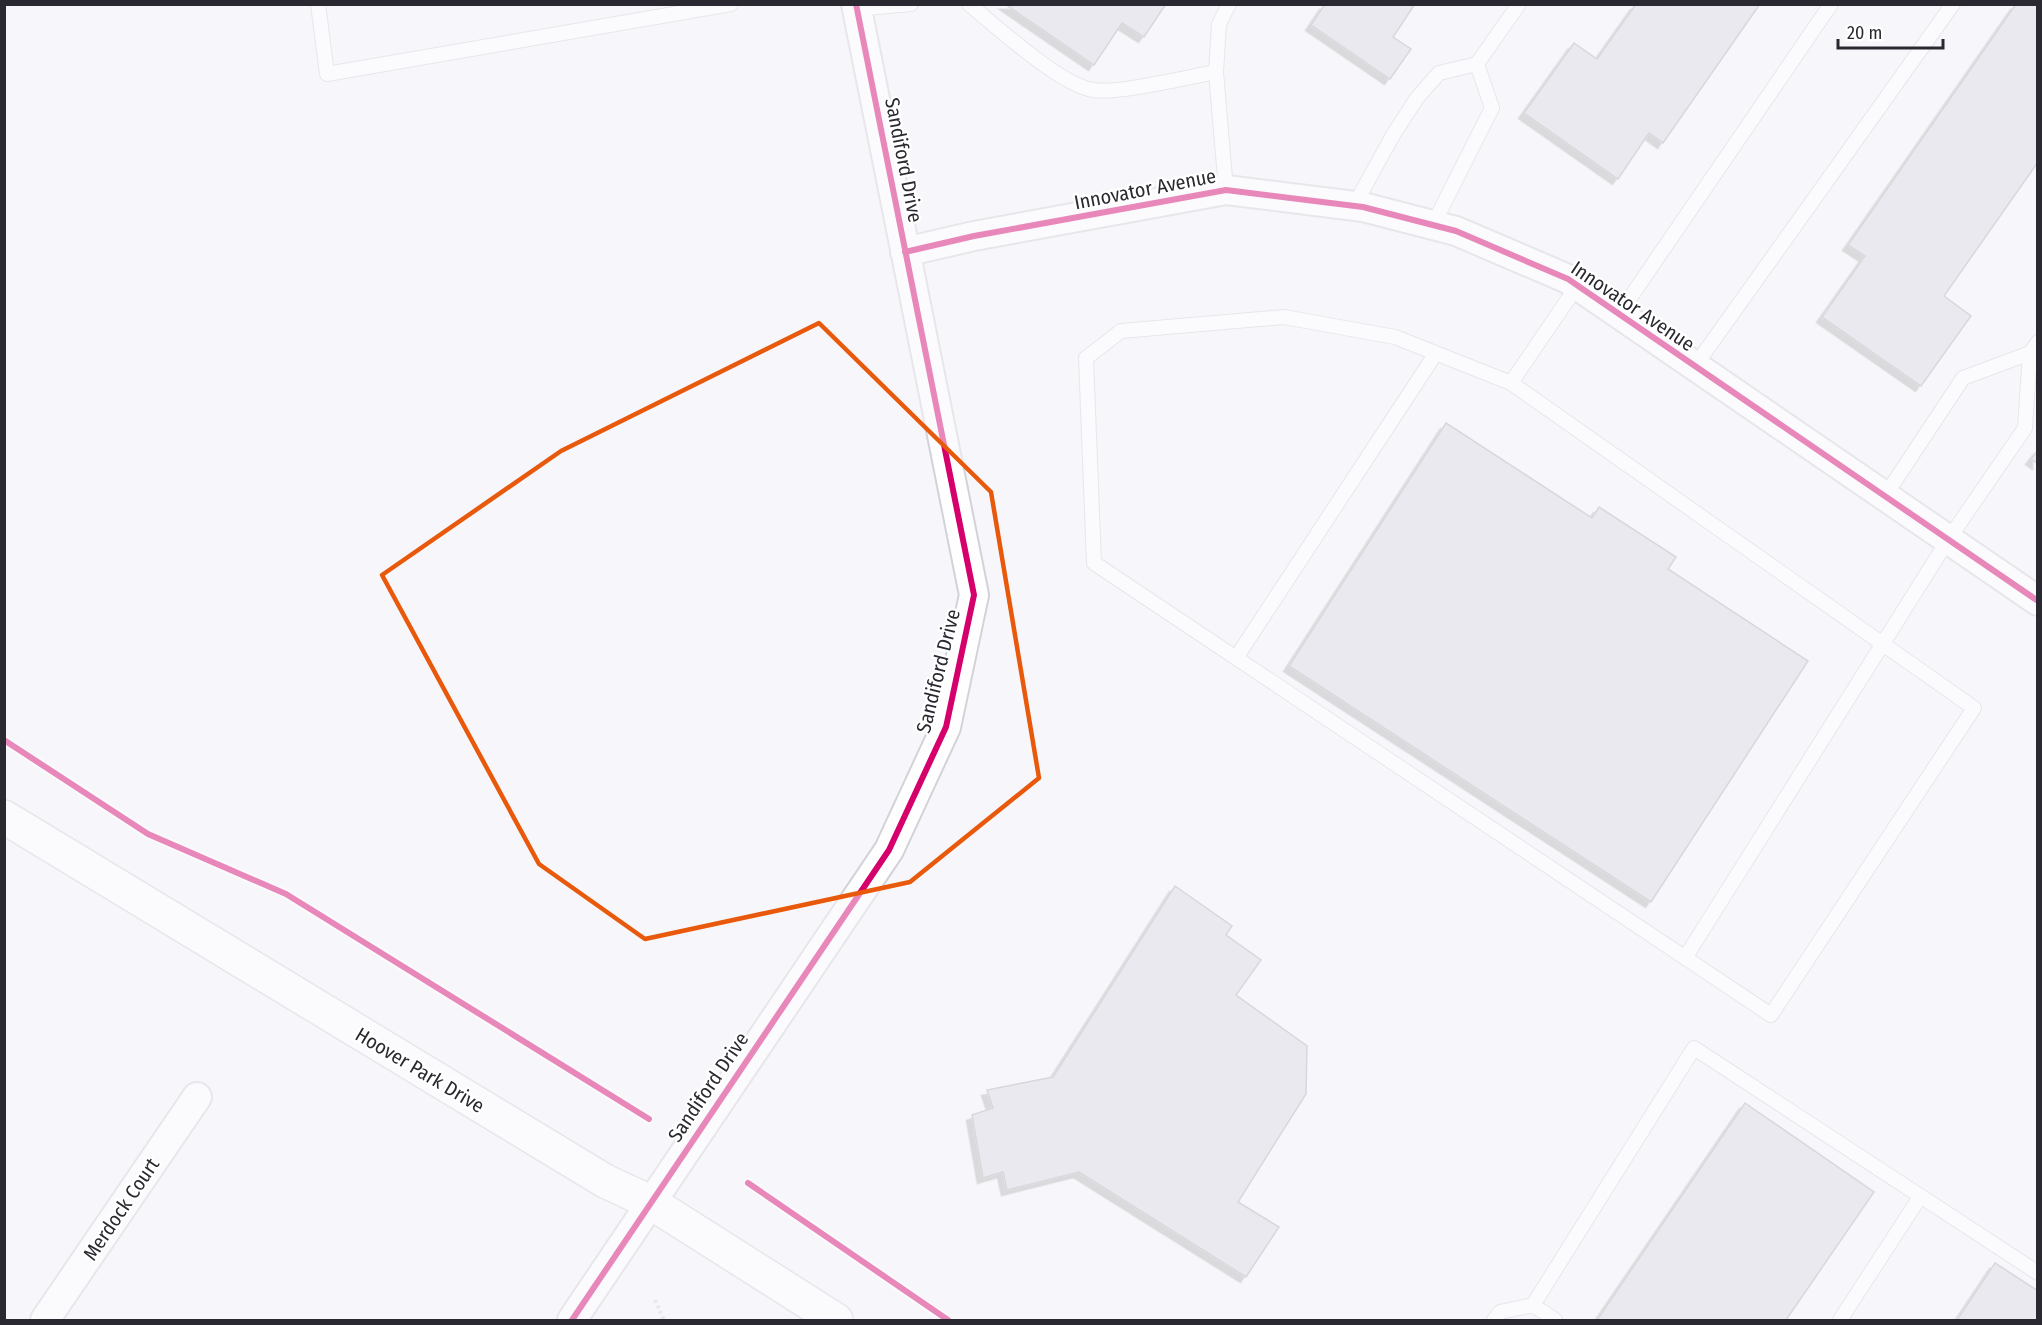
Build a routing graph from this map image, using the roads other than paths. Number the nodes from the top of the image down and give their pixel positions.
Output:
1 (318, 4) edge
2 (730, 4) edge
3 (911, 4) edge
4 (969, 4) edge
5 (1229, 4) edge
6 (1519, 4) edge
7 (1831, 4) edge
8 (1953, 4) edge
9 (709, 6) edge
10 (852, 7) edge
11 (1477, 64) junction
12 (1216, 72) junction
13 (1226, 190) junction
14 (1354, 206) junction
15 (1433, 225) junction
16 (905, 252) junction
17 (1577, 286) junction
18 (1619, 314) junction
19 (2034, 347) edge
20 (1436, 353) junction
21 (1695, 366) junction
22 (1511, 383) junction
23 (1885, 496) junction
24 (1948, 540) junction
25 (2037, 601) edge
26 (1882, 645) junction
27 (1236, 658) junction
28 (4, 817) edge
29 (1685, 958) junction
30 (197, 1098) dead end
31 (1920, 1197) junction
32 (650, 1203) junction
33 (2037, 1273) edge
34 (1533, 1305) junction
35 (45, 1320) edge
36 (572, 1320) edge
37 (836, 1320) edge
38 (1494, 1320) edge
39 (1555, 1320) edge
40 (1840, 1320) edge

1 - 9 lane
2 - 9 lane
3 - 10 lane
4 - 12 lane
5 - 12 lane
6 - 11 lane
7 - 18 lane
8 - 21 lane
10 - 16 street, Sandiford Drive
11 - 14 lane
11 - 15 lane
12 - 13 lane
13 - 14 street, Innovator Avenue
13 - 16 street, Innovator Avenue
14 - 15 street, Innovator Avenue
15 - 17 street, Innovator Avenue
16 - 32 street, Sandiford Drive
17 - 18 street, Innovator Avenue
17 - 22 lane
18 - 21 street, Innovator Avenue
19 - 23 lane
19 - 24 lane
20 - 22 lane
20 - 27 lane
20 - 27 lane
21 - 23 street, Innovator Avenue
22 - 26 lane
23 - 24 street, Innovator Avenue
24 - 25 street, Innovator Avenue
24 - 26 lane
26 - 29 lane
26 - 29 lane
27 - 29 lane
28 - 32 street, Hoover Park Drive
30 - 35 street, Merdock Court
31 - 33 lane
31 - 34 lane
31 - 40 lane
32 - 36 street, Sandiford Drive
32 - 37 street, Hoover Park Drive
34 - 38 lane
34 - 39 lane

